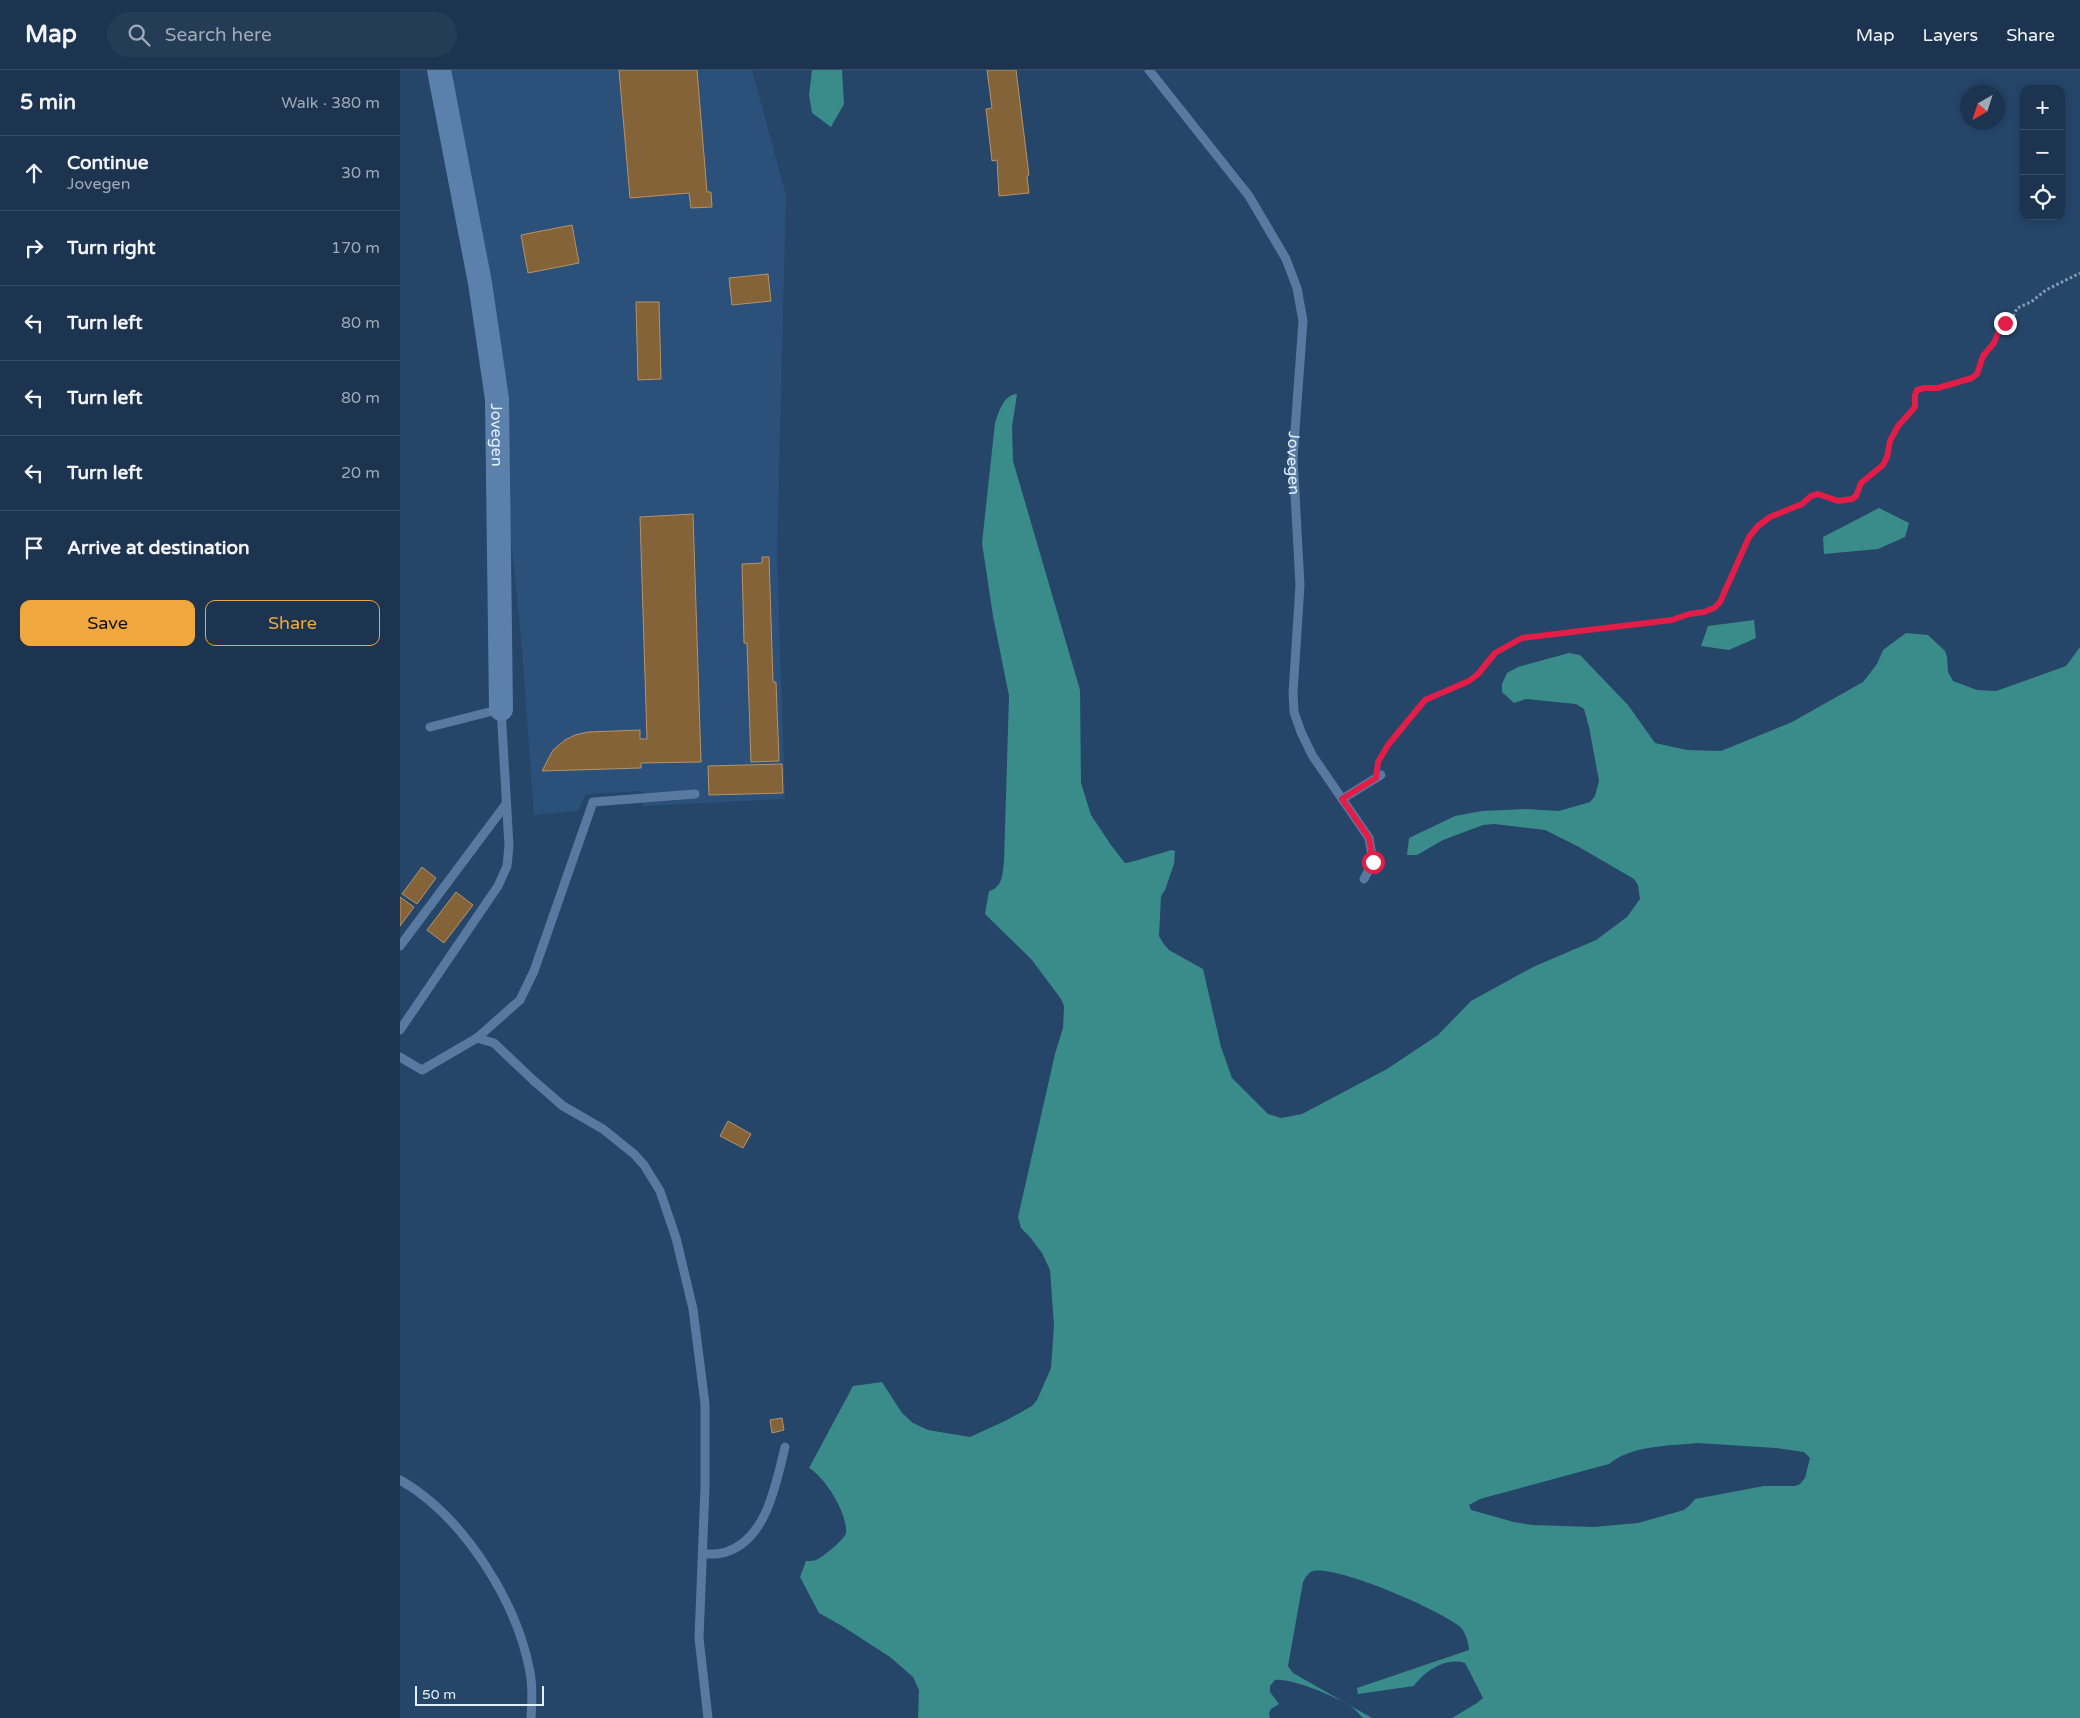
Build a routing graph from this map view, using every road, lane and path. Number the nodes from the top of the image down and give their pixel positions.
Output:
1 (439, 70) edge
2 (1149, 70) edge
3 (2080, 273) edge
4 (501, 709) junction
5 (430, 727) dead end
6 (1378, 776) joint
7 (695, 794) dead end
8 (1342, 799) junction
9 (506, 804) junction
10 (1364, 879) dead end
11 (400, 946) edge
12 (400, 1030) edge
13 (477, 1038) junction
14 (400, 1058) edge
15 (785, 1447) dead end
16 (400, 1480) edge
17 (703, 1554) junction
18 (531, 1718) edge
19 (708, 1718) edge

1 - 4 street, Jovegen
2 - 8 lane, Jovegen
3 - 6 path
4 - 5 lane
4 - 9 lane, Jovegen
6 - 8 lane
7 - 13 lane
8 - 10 lane, Jovegen
9 - 11 lane
9 - 12 lane, Jovegen
13 - 14 lane
13 - 17 lane
15 - 17 lane
16 - 18 lane
17 - 19 lane

